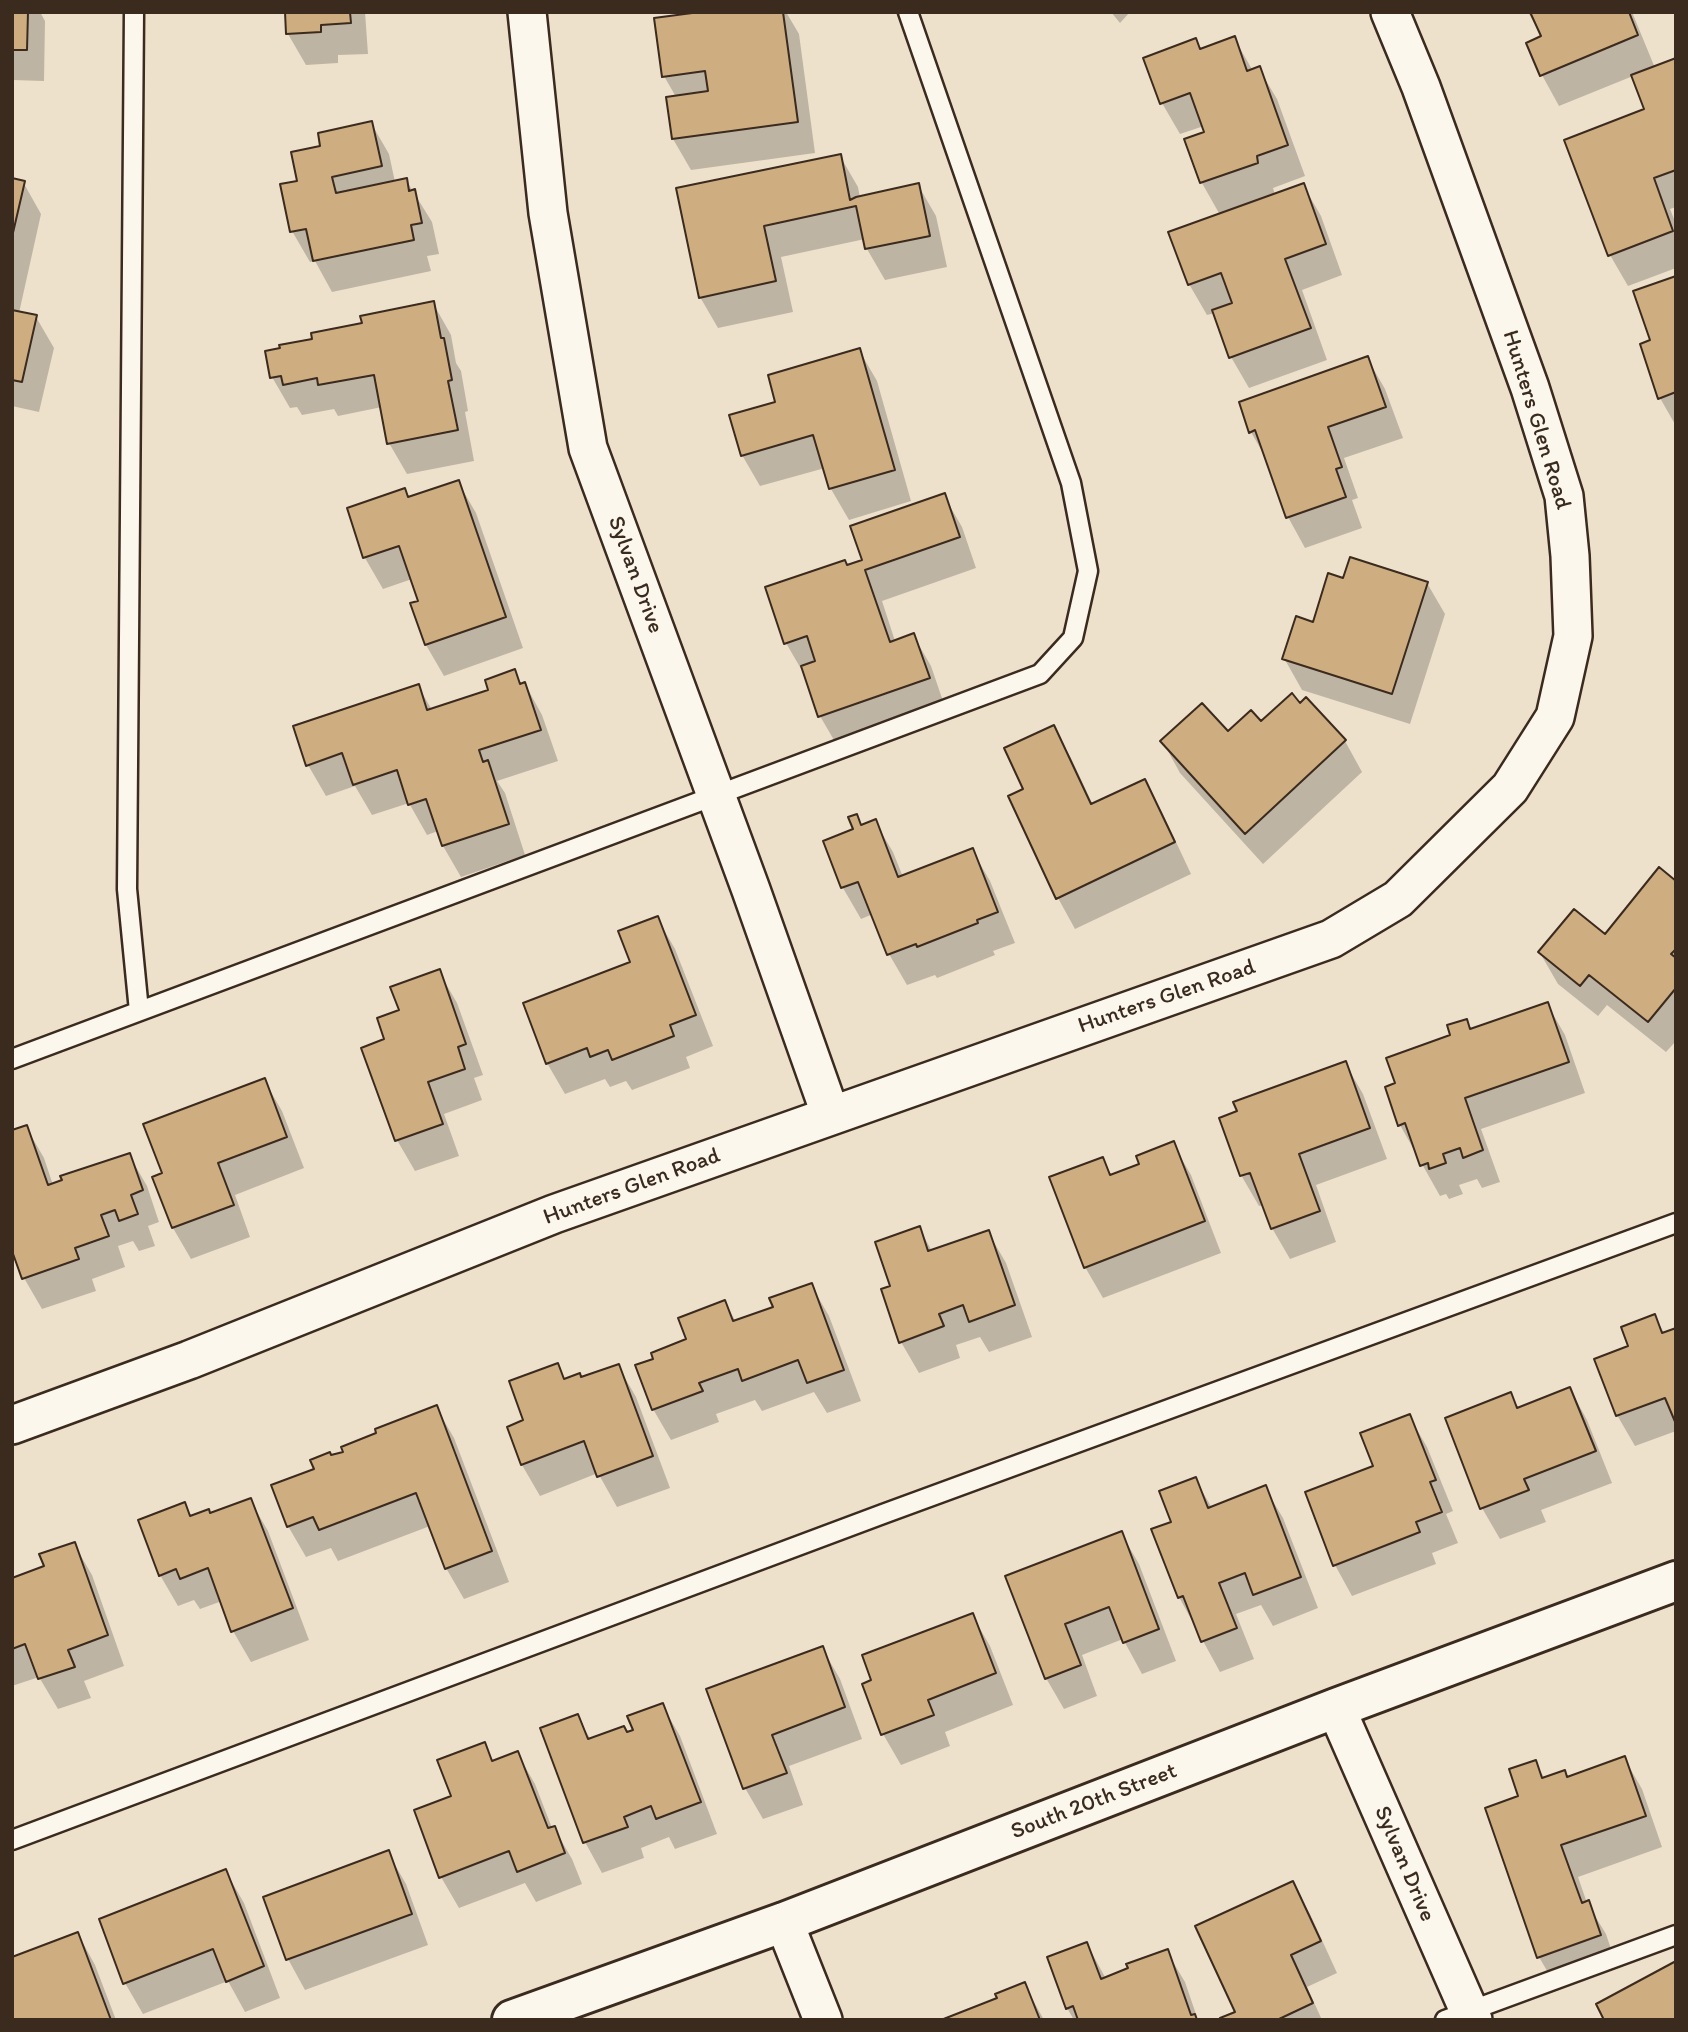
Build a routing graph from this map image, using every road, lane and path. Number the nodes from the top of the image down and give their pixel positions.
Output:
1 (134, 12) edge
2 (527, 12) edge
3 (908, 12) edge
4 (1391, 12) edge
5 (716, 795) junction
6 (139, 1011) junction
7 (12, 1059) edge
8 (831, 1116) junction
9 (1676, 1223) edge
10 (12, 1425) edge
11 (1676, 1581) edge
12 (1336, 1708) junction
13 (12, 1840) edge
14 (784, 1922) junction
15 (1676, 1935) edge
16 (1462, 2017) edge
17 (512, 2020) edge
18 (823, 2020) edge

1 - 6 lane
2 - 5 street, Sylvan Drive
3 - 5 lane
4 - 8 street, Hunters Glen Road
5 - 6 lane
5 - 8 street, Sylvan Drive
6 - 7 lane
8 - 10 street, Hunters Glen Road
9 - 13 lane
11 - 12 street, South 20th Street
12 - 14 street, South 20th Street
12 - 16 street, Sylvan Drive
14 - 17 street, South 20th Street
14 - 18 street
15 - 16 lane

